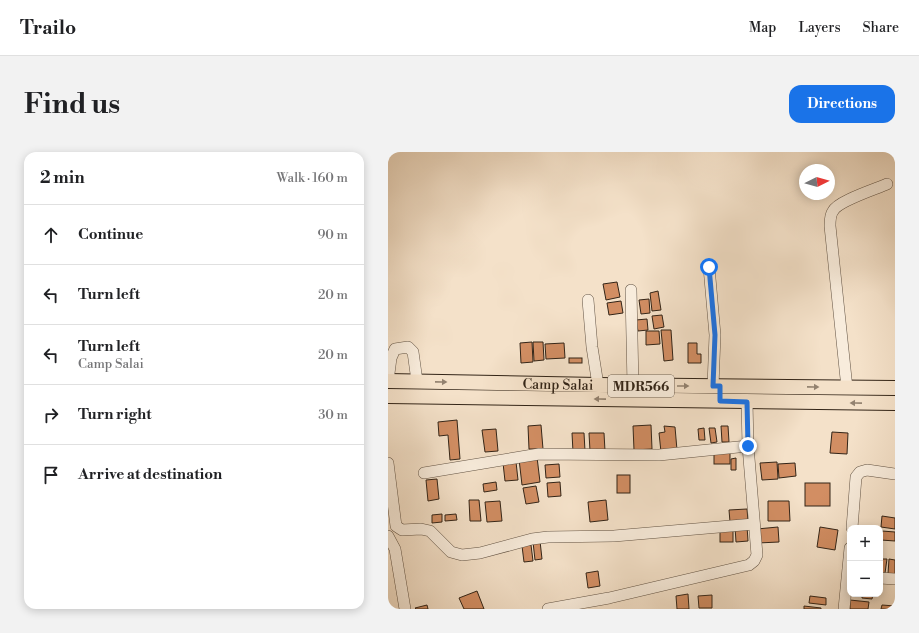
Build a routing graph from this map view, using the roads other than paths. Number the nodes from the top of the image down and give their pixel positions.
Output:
1 (887, 184) dead end
2 (709, 267) dead end
3 (631, 290) dead end
4 (588, 300) dead end
5 (388, 381) edge
6 (417, 381) junction
7 (598, 385) junction
8 (633, 386) junction
9 (716, 386) junction
10 (847, 388) junction
11 (895, 388) edge
12 (388, 396) edge
13 (720, 401) junction
14 (747, 402) junction
15 (895, 403) edge
16 (748, 446) junction
17 (388, 463) edge
18 (424, 473) dead end
19 (895, 474) edge
20 (754, 524) junction
21 (852, 525) edge
22 (394, 530) edge
23 (388, 536) edge
24 (883, 578) edge
25 (895, 579) edge
26 (847, 588) edge
27 (405, 609) edge
28 (548, 609) edge
29 (844, 609) edge

1 - 10 street
2 - 9 street
3 - 8 street
4 - 7 street
5 - 6 main road, Camp Salai / MDR566
5 - 6 street
6 -> 7 main road, Camp Salai / MDR566
7 - 8 main road, Camp Salai / MDR566
8 -> 9 main road, Camp Salai / MDR566
9 -> 10 main road, Camp Salai / MDR566
9 - 13 main road
10 - 11 main road, Camp Salai / MDR566
13 -> 12 main road, Camp Salai / MDR566
13 - 14 main road, Camp Salai / MDR566
15 -> 14 main road, Camp Salai / MDR566
14 - 16 street
16 - 18 street
16 - 20 street
17 - 22 street
19 - 21 street
20 - 22 street
20 - 28 street
23 - 27 street
24 - 25 street
26 - 29 street

